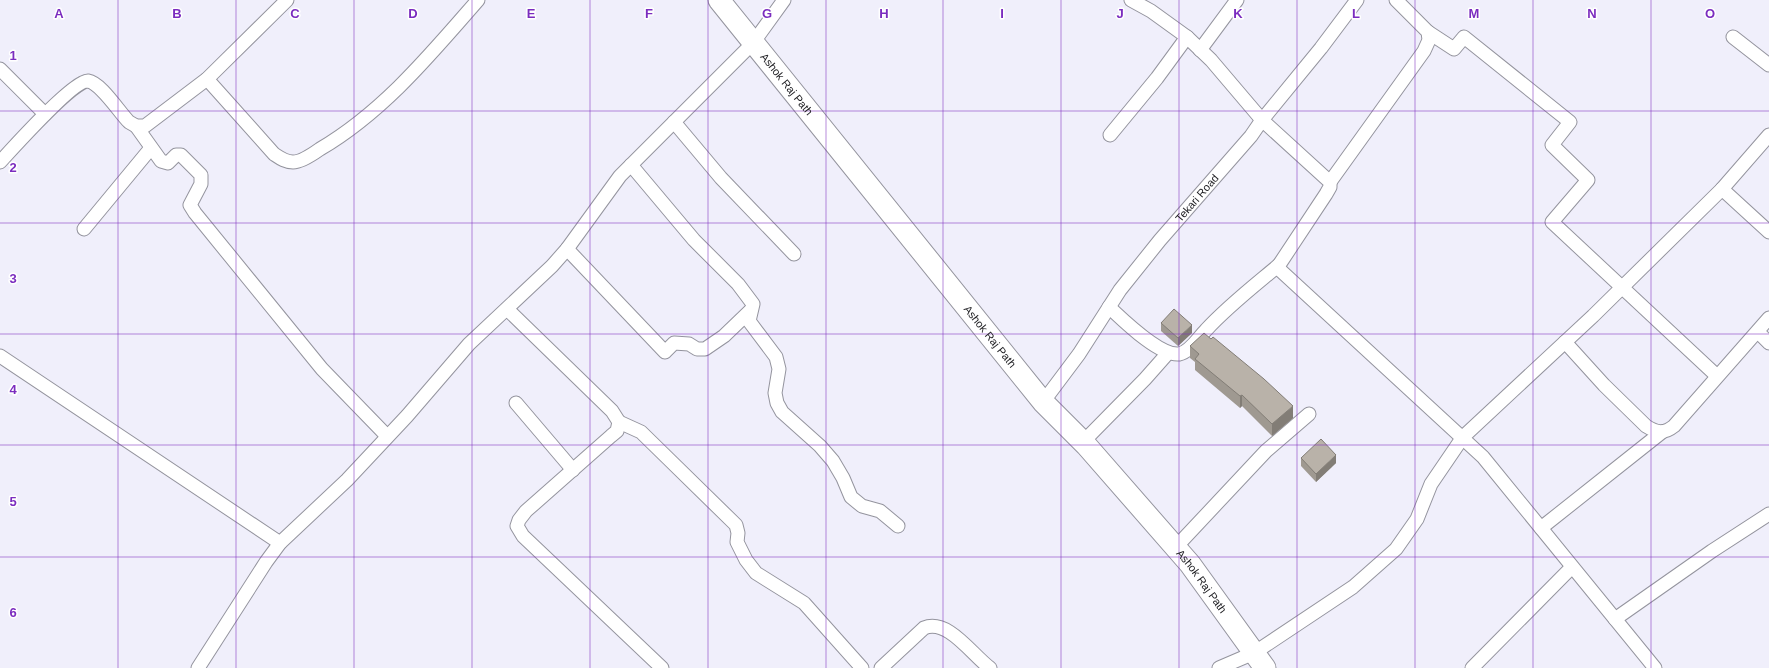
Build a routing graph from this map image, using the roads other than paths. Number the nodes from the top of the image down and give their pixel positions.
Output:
1 (287, 0) edge
2 (478, 0) edge
3 (719, 0) edge
4 (784, 0) edge
5 (1130, 0) edge
6 (1237, 0) edge
7 (1357, 0) edge
8 (1396, 0) edge
9 (1428, 32) junction
10 (1187, 37) junction
11 (1733, 37) dead end
12 (753, 43) junction
13 (1200, 50) junction
14 (1769, 65) edge
15 (0, 68) edge
16 (207, 79) junction
17 (45, 114) junction
18 (1262, 120) junction
19 (674, 122) junction
20 (136, 126) junction
21 (1110, 135) dead end
22 (1769, 135) edge
23 (151, 148) junction
24 (2, 157) edge
25 (631, 165) junction
26 (1330, 182) junction
27 (1722, 189) junction
28 (84, 229) dead end
29 (1769, 232) edge
30 (567, 249) junction
31 (794, 254) dead end
32 (1278, 265) junction
33 (1621, 288) junction
34 (1110, 307) junction
35 (507, 309) junction
36 (750, 311) junction
37 (1769, 318) edge
38 (1758, 332) junction
39 (1565, 342) junction
40 (1769, 343) edge
41 (1168, 353) junction
42 (0, 356) edge
43 (1717, 376) junction
44 (1043, 402) junction
45 (516, 403) dead end
46 (1309, 414) dead end
47 (619, 422) junction
48 (1662, 432) junction
49 (387, 436) junction
50 (1463, 437) junction
51 (1083, 442) junction
52 (573, 470) junction
53 (1769, 514) edge
54 (898, 526) dead end
55 (1541, 528) junction
56 (280, 543) junction
57 (1175, 548) junction
58 (1572, 567) junction
59 (1615, 618) junction
60 (1260, 661) edge
61 (198, 668) edge
62 (662, 668) edge
63 (862, 668) edge
64 (881, 668) edge
65 (990, 668) edge
66 (1219, 668) edge
67 (1472, 668) edge
68 (1655, 668) edge

1 - 16 street
2 - 16 street
3 - 12 main road, Ashok Raj Path
4 - 12 street
5 - 10 street
6 - 13 street
7 - 18 street, Tekari Road
8 - 9 street
9 - 26 street
9 - 33 street
10 - 13 street
10 - 21 street
11 - 14 street
12 - 19 street
12 - 44 main road, Ashok Raj Path
13 - 18 street
15 - 17 street
16 - 20 street
17 - 20 street
17 - 24 street
18 - 26 street
18 - 34 street, Tekari Road
19 - 25 street
19 - 31 street
20 - 23 street
22 - 27 street
23 - 28 street
23 - 49 street
25 - 30 street
25 - 36 street
26 - 32 street
27 - 29 street
27 - 33 street
30 - 35 street
30 - 36 street
32 - 41 street
32 - 50 street
33 - 39 street
33 - 43 street
34 - 41 street
34 - 44 street, Tekari Road
35 - 47 street
35 - 49 street
36 - 54 street
37 - 38 street
38 - 40 street
38 - 43 street
39 - 48 street
39 - 50 street
41 - 51 street
42 - 56 street
43 - 48 street
44 - 51 main road, Ashok Raj Path
45 - 52 street
46 - 57 street
47 - 52 street
47 - 63 street
48 - 55 street
49 - 56 street
50 - 55 street
50 - 60 street
51 - 57 main road, Ashok Raj Path
52 - 62 street
53 - 59 street
55 - 58 street
56 - 61 street
57 - 60 main road, Ashok Raj Path
58 - 59 street
58 - 67 street
59 - 68 street
60 - 66 street
64 - 65 street

